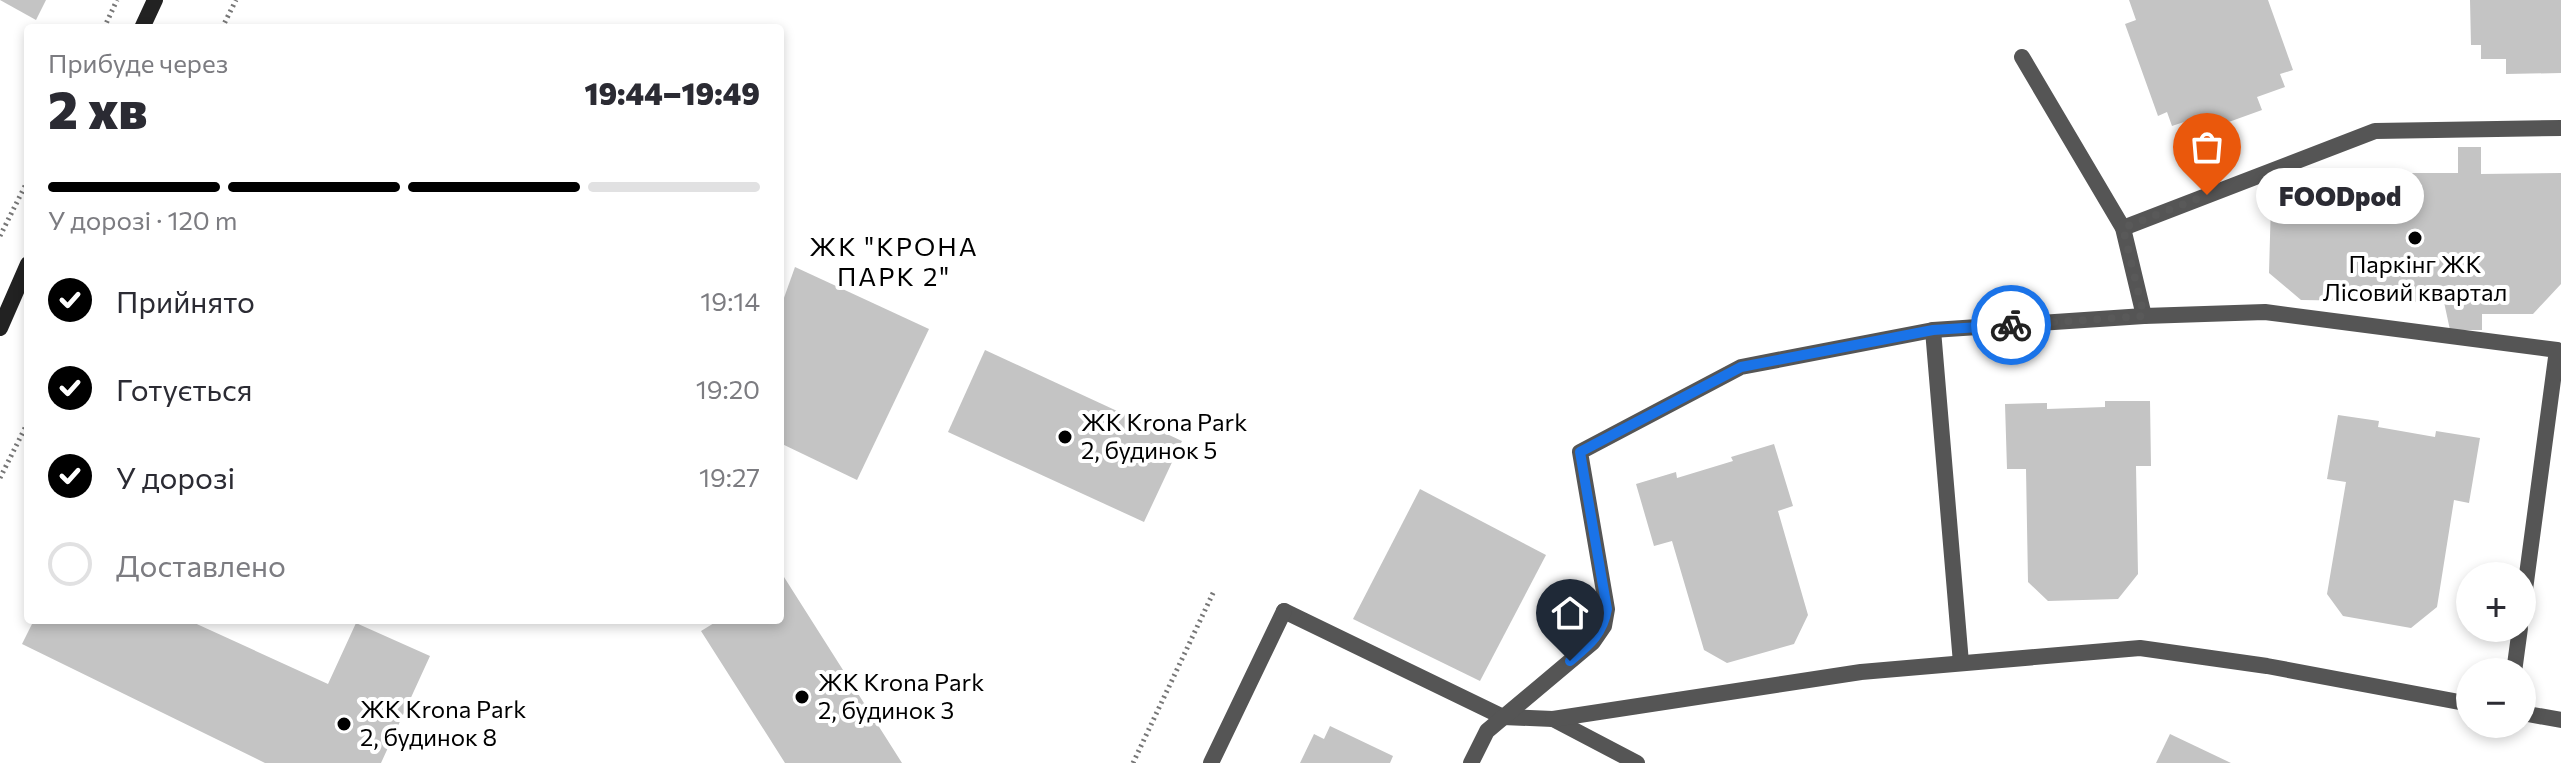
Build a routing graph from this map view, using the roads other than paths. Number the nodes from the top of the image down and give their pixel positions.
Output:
1 (155, 0) edge
2 (144, 24) edge
3 (2022, 57) dead end
4 (2561, 128) edge
5 (2123, 228) junction
6 (24, 273) edge
7 (2144, 316) junction
8 (0, 328) edge
9 (1933, 330) junction
10 (2559, 346) edge
11 (2529, 562) edge
12 (1961, 663) junction
13 (2456, 701) edge
14 (2536, 716) edge
15 (1503, 717) junction
16 (1553, 719) junction
17 (2561, 720) edge
18 (1211, 763) edge
19 (1471, 763) edge
20 (1637, 763) edge

1 - 2 street
3 - 5 street
4 - 5 street
5 - 7 street
6 - 8 street
7 - 9 street
7 - 10 street
9 - 12 street
9 - 15 street
10 - 11 street
12 - 13 street
12 - 16 street
14 - 17 street
15 - 16 street
15 - 18 street
15 - 19 street
16 - 20 street

